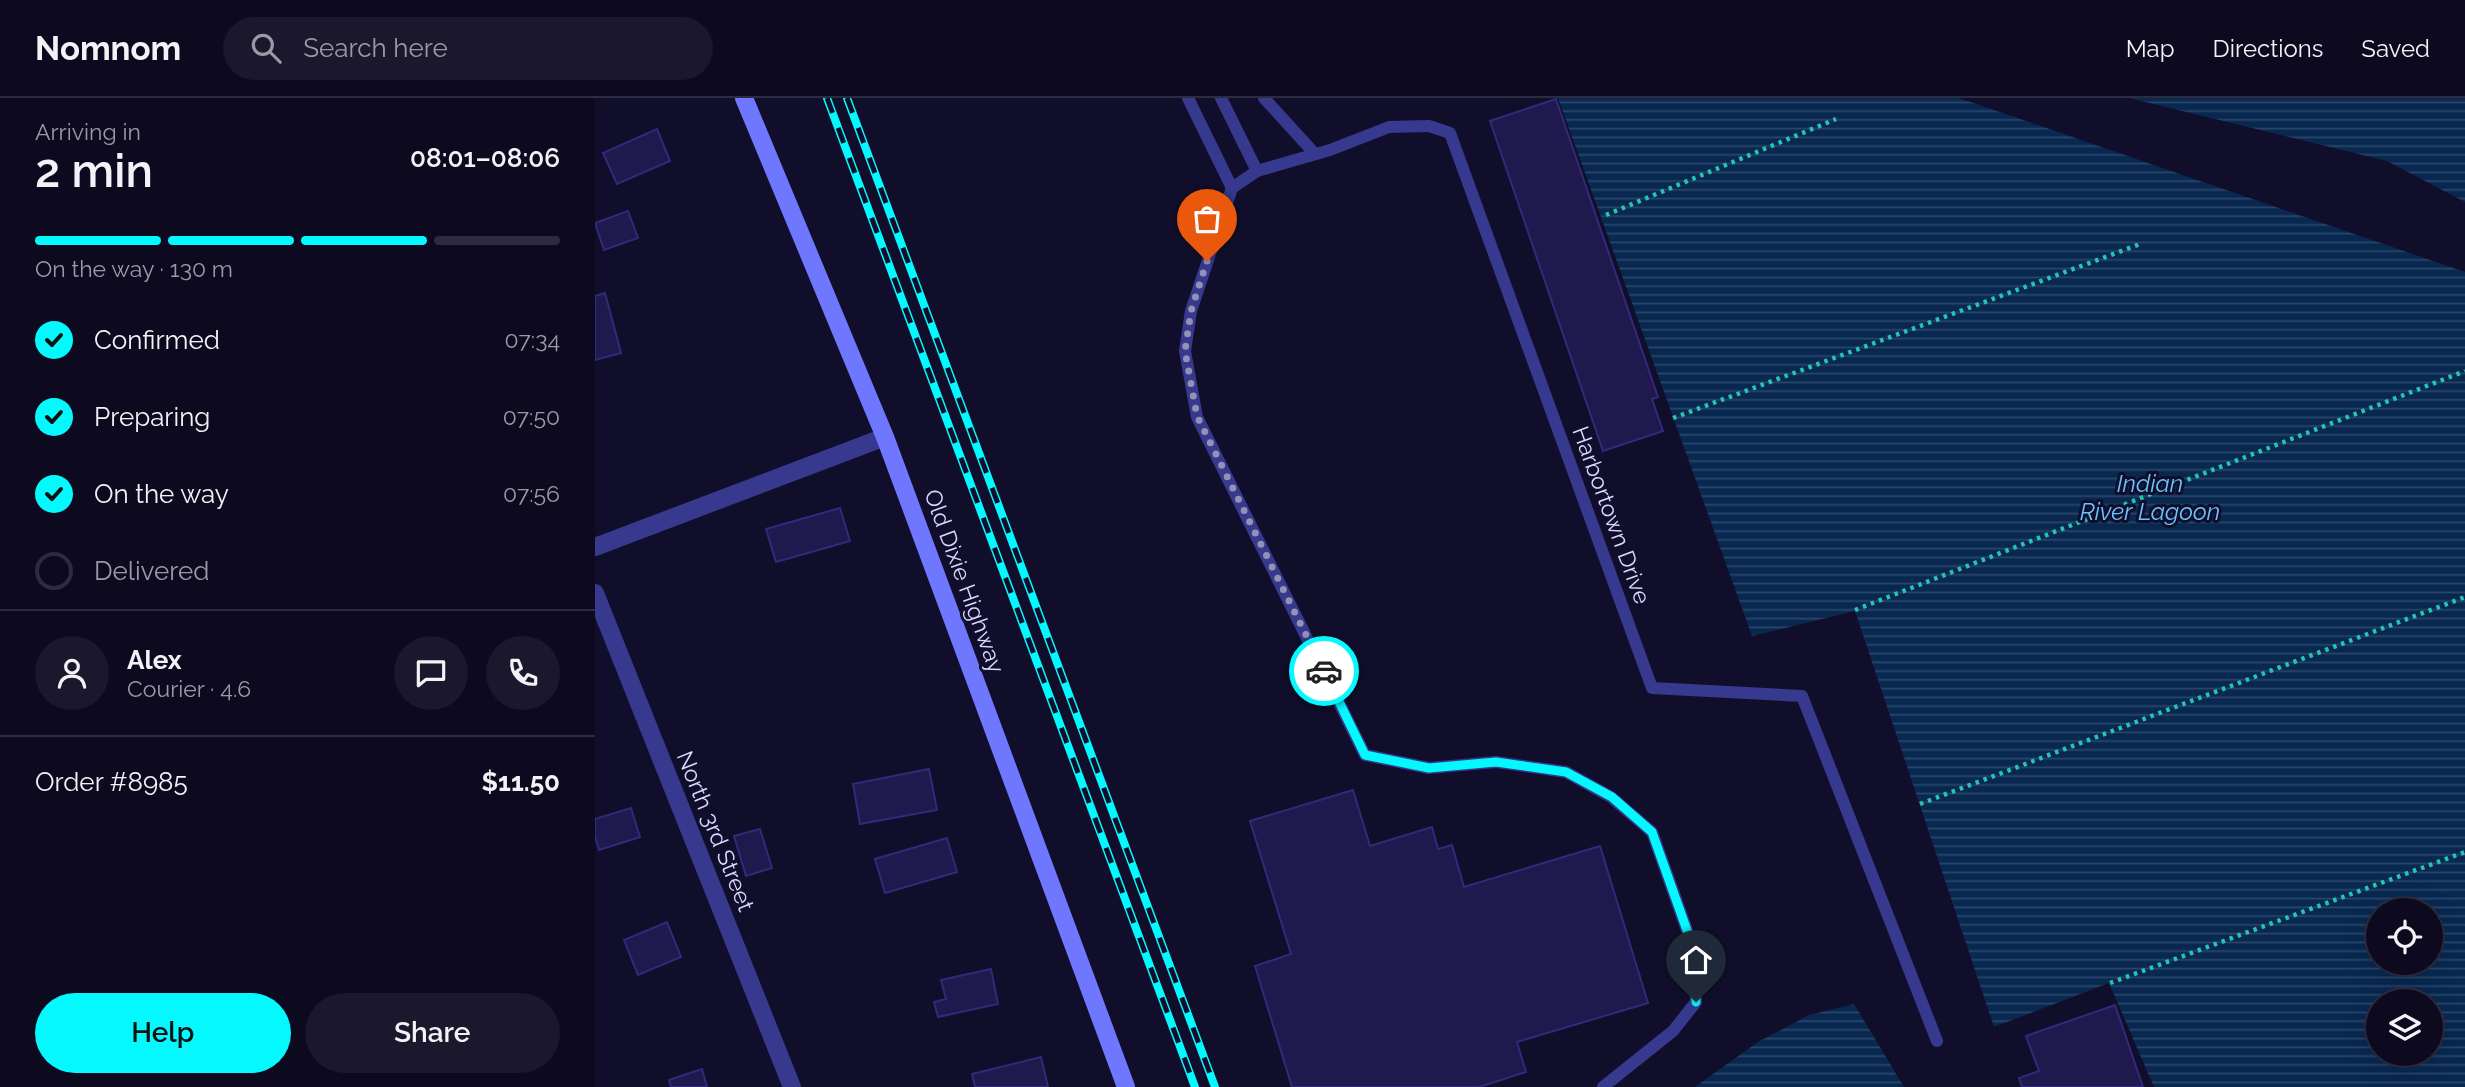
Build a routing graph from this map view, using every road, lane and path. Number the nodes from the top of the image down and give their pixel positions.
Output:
1 (744, 98) edge
2 (1188, 98) edge
3 (1221, 98) edge
4 (1263, 98) edge
5 (1836, 119) dead end
6 (1315, 154) junction
7 (1257, 171) junction
8 (1232, 188) junction
9 (1606, 215) dead end
10 (2143, 243) dead end
11 (2465, 371) edge
12 (1673, 418) dead end
13 (885, 437) junction
14 (595, 547) edge
15 (595, 593) edge
16 (2465, 597) edge
17 (1855, 610) dead end
18 (1920, 804) dead end
19 (2465, 852) edge
20 (2110, 983) dead end
21 (1937, 1041) dead end
22 (792, 1087) edge
23 (1126, 1087) edge
24 (1603, 1087) edge

1 - 13 street, Old Dixie Highway
2 - 8 lane
3 - 7 lane
4 - 6 lane
5 - 9 path
6 - 7 lane, Harbortown Drive
6 - 21 lane, Harbortown Drive
7 - 8 lane, Harbortown Drive
8 - 24 lane
10 - 12 path
11 - 17 path
13 - 14 street
13 - 23 street, Old Dixie Highway
15 - 22 street, North 3rd Street
16 - 18 path
19 - 20 path

